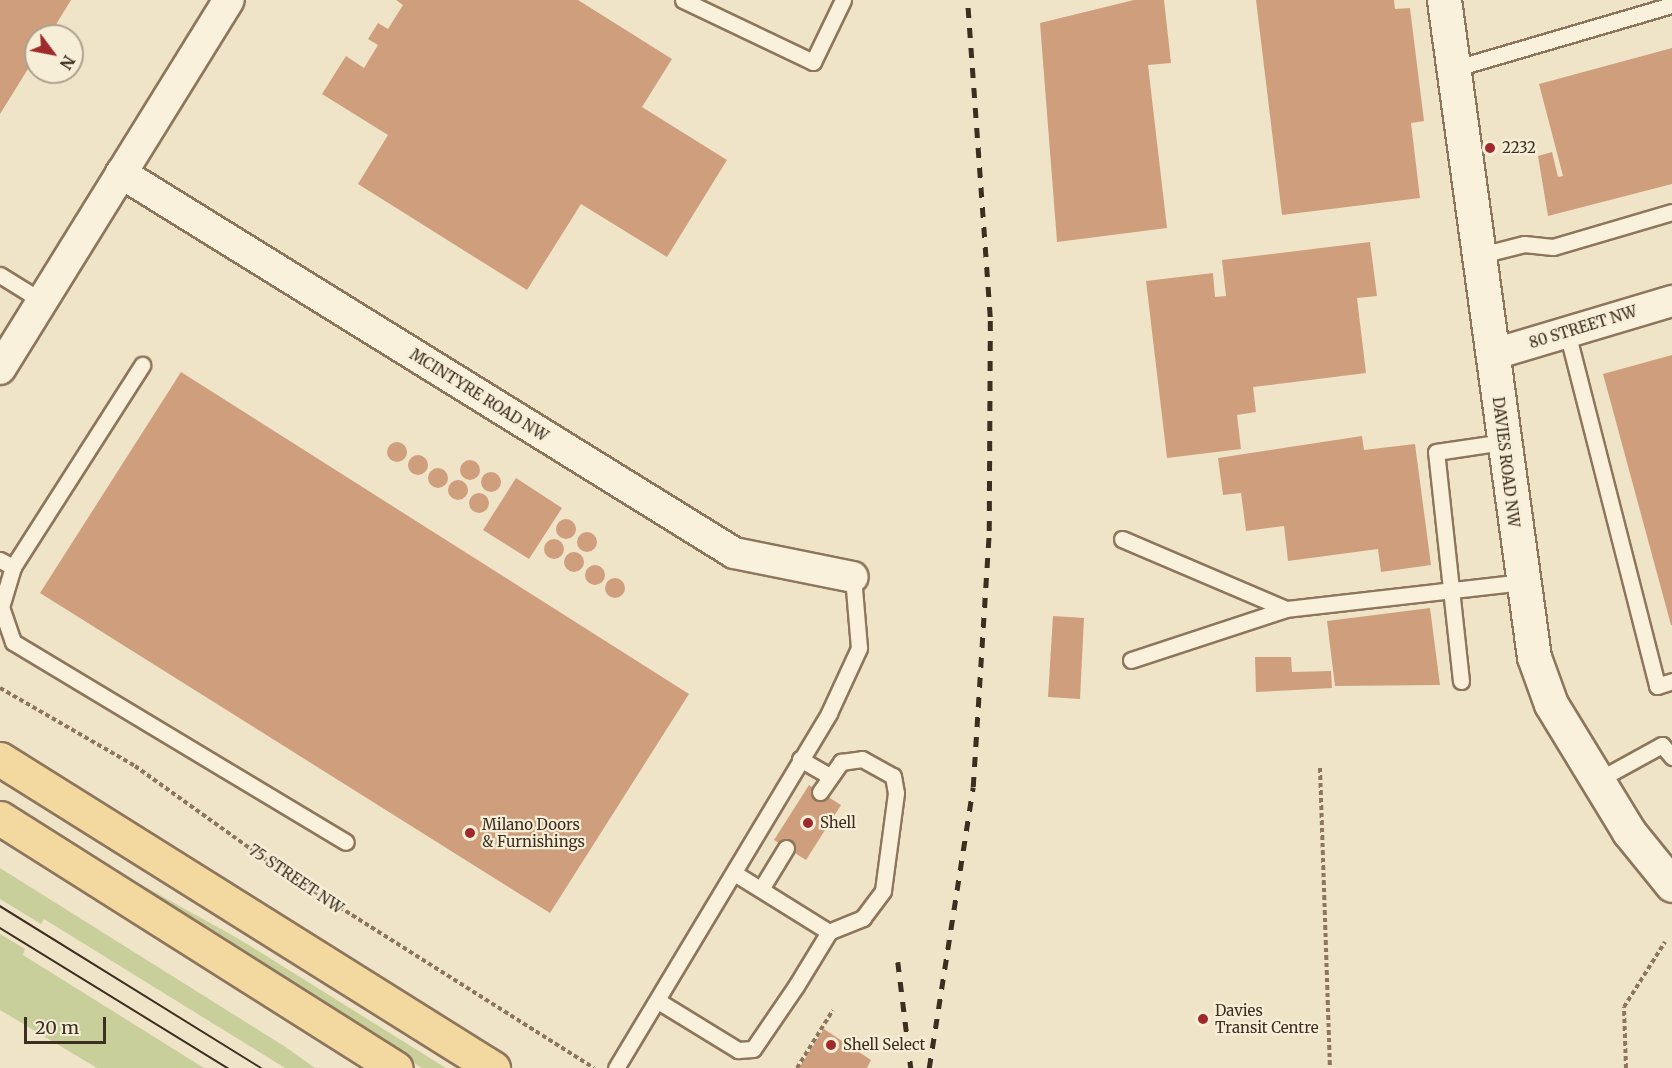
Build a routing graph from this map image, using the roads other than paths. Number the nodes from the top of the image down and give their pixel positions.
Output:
1 (229, 0) edge
2 (683, 0) edge
3 (843, 0) edge
4 (1444, 0) edge
5 (1672, 5) edge
6 (1456, 68) junction
7 (121, 173) junction
8 (1672, 212) edge
9 (1481, 255) junction
10 (0, 275) edge
11 (42, 301) junction
12 (1672, 301) edge
13 (1567, 332) junction
14 (1494, 354) junction
15 (142, 365) dead end
16 (0, 369) edge
17 (1504, 442) junction
18 (1122, 539) dead end
19 (6, 564) edge
20 (853, 577) joint
21 (1522, 582) junction
22 (1451, 590) junction
23 (1286, 609) junction
24 (1131, 660) dead end
25 (1461, 681) dead end
26 (1672, 681) edge
27 (1672, 757) edge
28 (0, 759) edge
29 (800, 759) junction
30 (830, 776) junction
31 (1598, 780) junction
32 (820, 792) dead end
33 (0, 818) edge
34 (346, 842) dead end
35 (786, 848) dead end
36 (736, 874) junction
37 (1672, 885) edge
38 (761, 890) junction
39 (829, 932) junction
40 (658, 1001) junction
41 (396, 1068) edge
42 (493, 1068) edge
43 (616, 1068) edge

1 - 7 street
2 - 3 lane
4 - 6 street, DAVIES ROAD NW
5 - 6 lane
6 - 9 street, DAVIES ROAD NW
7 - 11 street
7 - 20 street, MCINTYRE ROAD NW
8 - 9 lane
9 - 14 street, DAVIES ROAD NW
10 - 11 lane
11 - 16 street
12 - 13 street, 80 STREET NW
13 - 14 street, 80 STREET NW
13 - 26 lane
14 - 17 street, DAVIES ROAD NW
15 - 19 lane
17 - 21 street, DAVIES ROAD NW
17 - 22 lane
18 - 23 lane
19 - 34 lane
20 - 29 lane
21 - 22 lane
21 - 31 street, DAVIES ROAD NW
22 - 23 lane
22 - 25 lane
23 - 24 lane
27 - 31 lane
28 - 42 main road
29 - 30 lane
29 - 36 lane
30 - 32 lane
30 - 39 lane
31 - 37 street, DAVIES ROAD NW
33 - 41 main road
35 - 38 lane
36 - 38 lane
36 - 40 lane
38 - 39 lane
39 - 40 lane
40 - 43 lane

